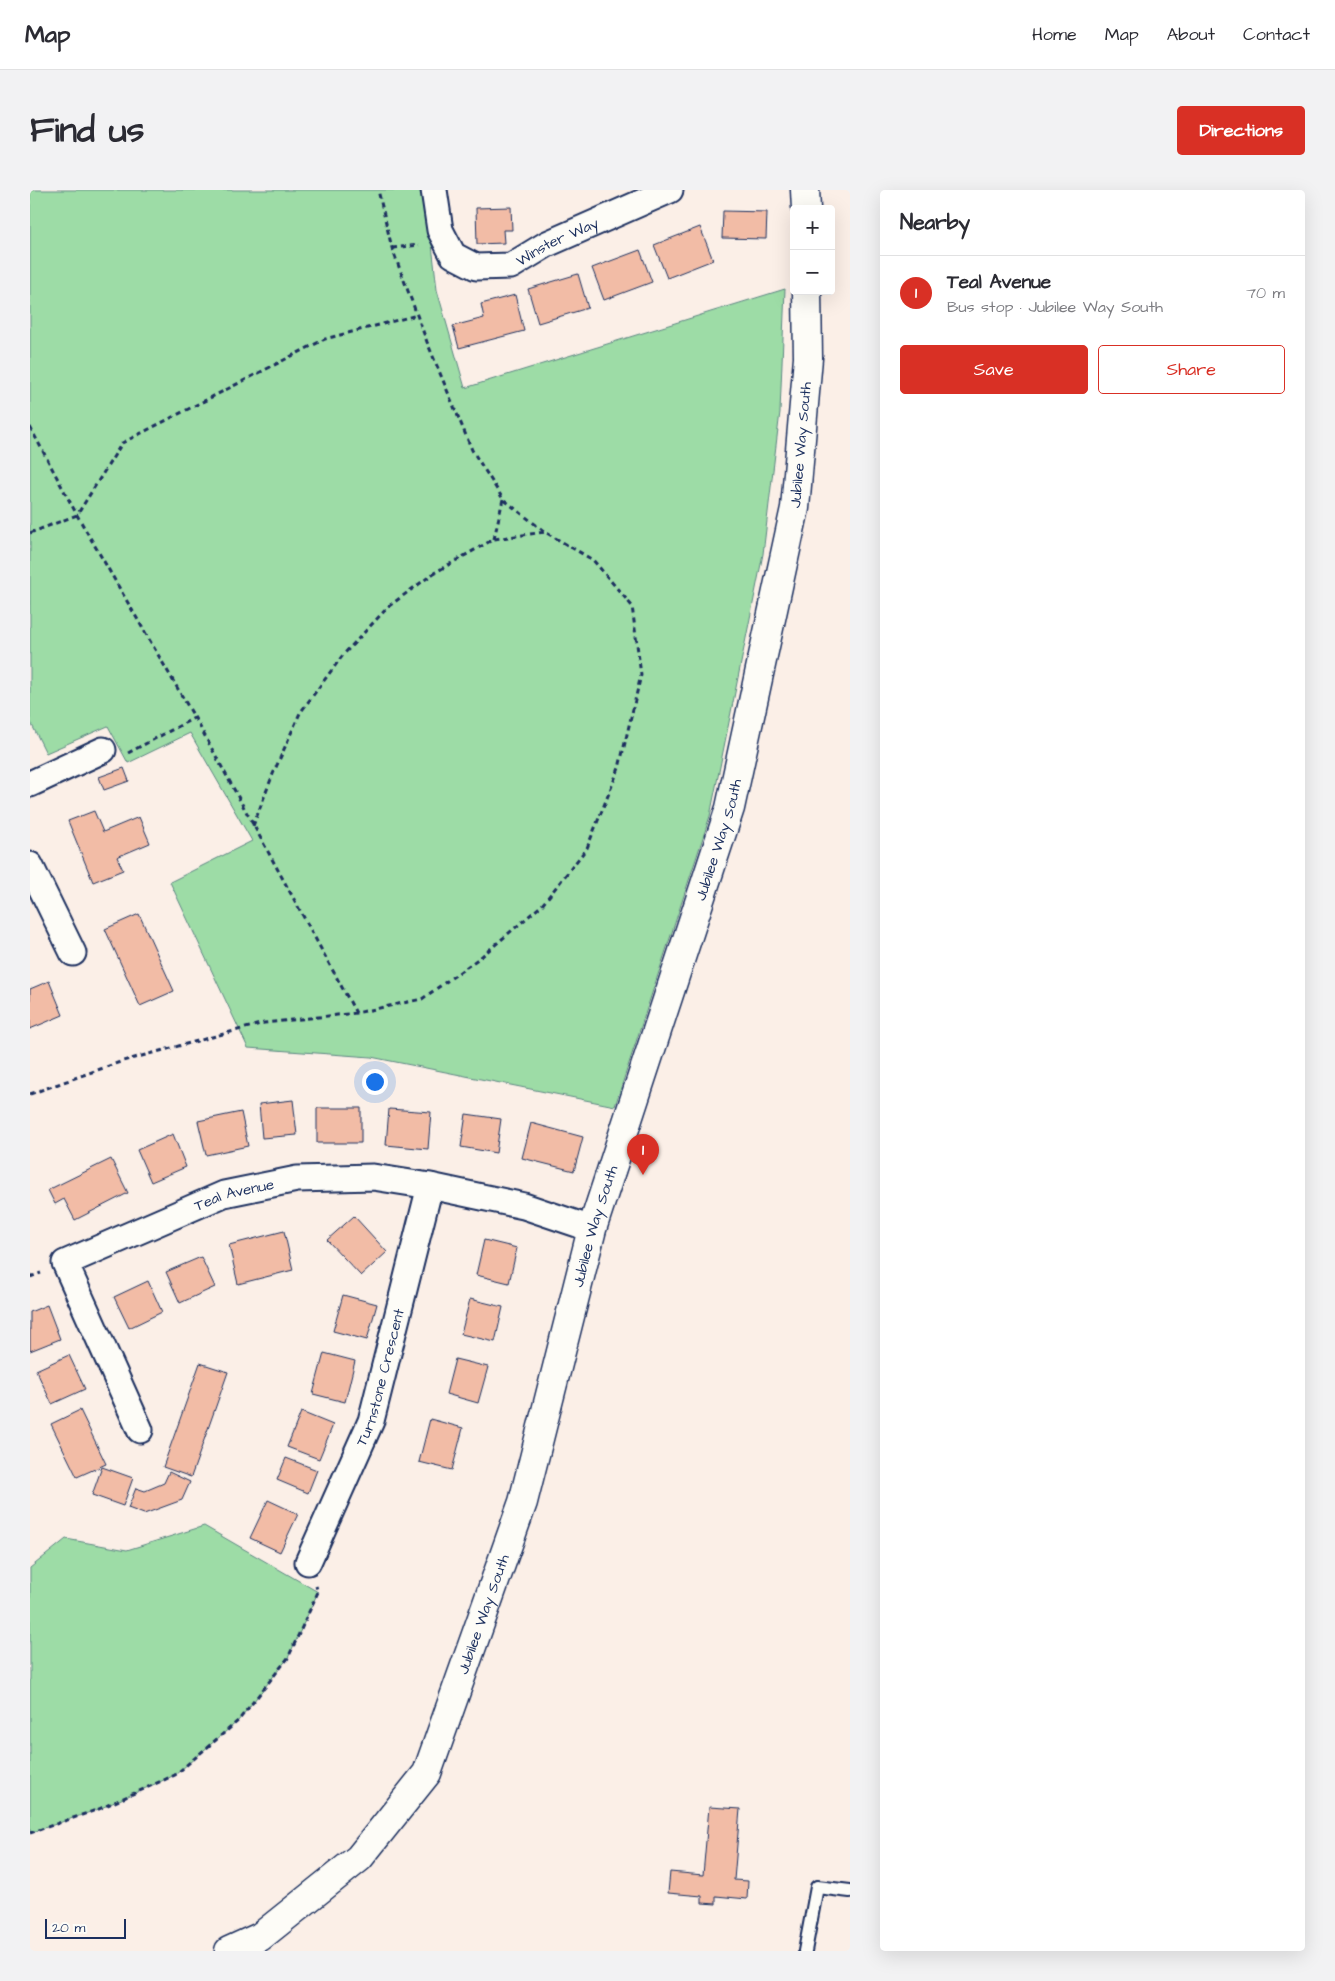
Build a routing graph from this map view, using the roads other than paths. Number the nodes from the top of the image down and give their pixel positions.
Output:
1 (434, 190) edge
2 (670, 190) edge
3 (805, 190) edge
4 (806, 205) edge
5 (807, 295) edge
6 (103, 750) road end
7 (30, 784) edge
8 (30, 865) edge
9 (73, 953) dead end
10 (430, 1186) junction
11 (592, 1229) junction
12 (140, 1430) dead end
13 (308, 1562) road end
14 (850, 1891) edge
15 (229, 1951) edge
16 (805, 1951) edge

1 - 2 street, Winster Way
3 - 4 street
5 - 11 street, Jubilee Way South
6 - 7 street
8 - 9 street
10 - 11 street, Teal Avenue
10 - 12 street, Teal Avenue
10 - 13 street, Turnstone Crescent
11 - 15 street, Jubilee Way South
14 - 16 lane

